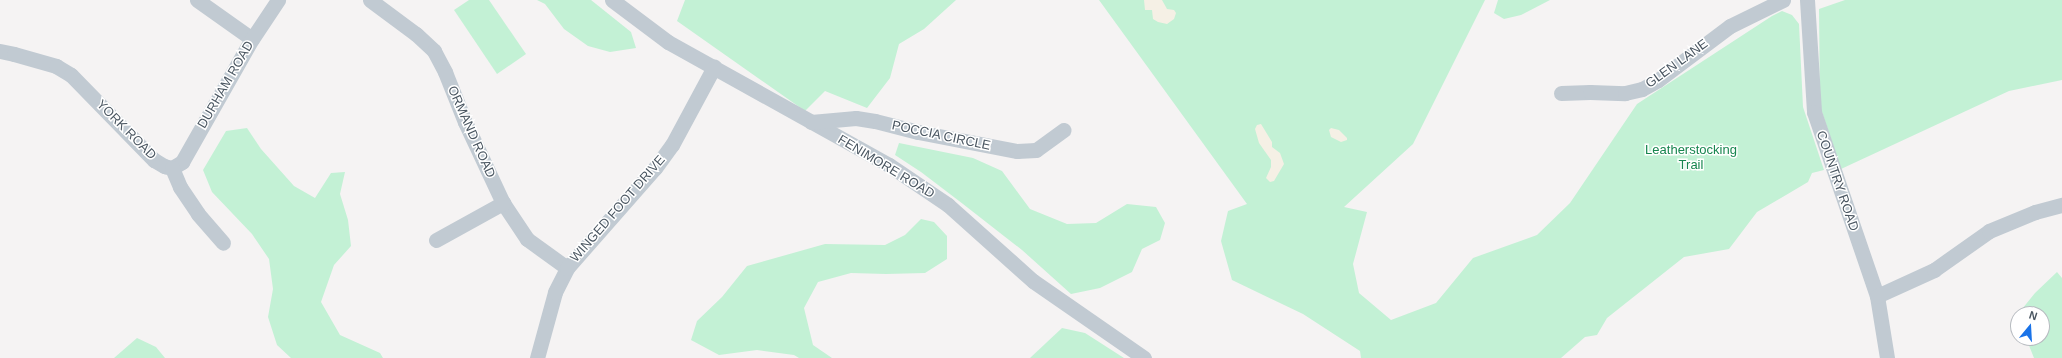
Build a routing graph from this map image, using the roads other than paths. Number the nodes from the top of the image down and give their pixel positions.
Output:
1 (197, 0) edge
2 (278, 0) edge
3 (370, 0) edge
4 (612, 0) edge
5 (1783, 0) edge
6 (1807, 0) edge
7 (252, 39) junction
8 (0, 51) edge
9 (714, 67) junction
10 (1561, 93) dead end
11 (812, 122) junction
12 (1064, 130) dead end
13 (172, 168) junction
14 (503, 203) junction
15 (2062, 205) edge
16 (436, 240) dead end
17 (223, 243) dead end
18 (567, 268) junction
19 (1877, 296) junction
20 (537, 358) edge
21 (1144, 358) edge
22 (1887, 358) edge

1 - 7 street
2 - 7 street, DURHAM ROAD
3 - 14 street, ORMAND ROAD
4 - 9 street, FENIMORE ROAD
5 - 10 street, GLEN LANE
6 - 19 street, COUNTRY ROAD
7 - 13 street, DURHAM ROAD
8 - 13 street, YORK ROAD
9 - 11 street, FENIMORE ROAD
9 - 18 street, WINGED FOOT DRIVE
11 - 12 street, POCCIA CIRCLE
11 - 21 street, FENIMORE ROAD
13 - 17 street
14 - 16 street
14 - 18 street, ORMAND ROAD
15 - 19 street
18 - 20 street, WINGED FOOT DRIVE
19 - 22 street, COUNTRY ROAD

